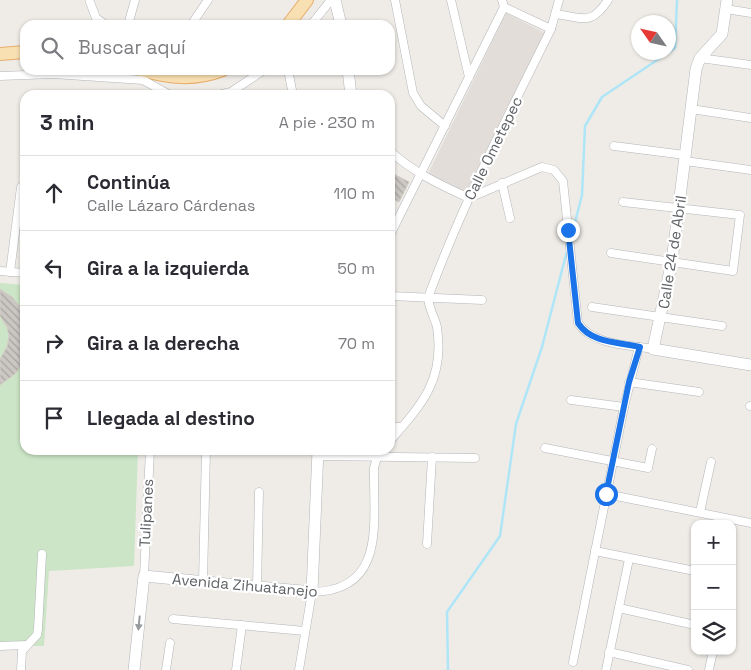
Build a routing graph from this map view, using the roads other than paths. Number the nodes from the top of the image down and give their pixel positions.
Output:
1 (135, 0) edge
2 (208, 0) edge
3 (307, 0) edge
4 (333, 0) edge
5 (395, 0) edge
6 (451, 0) edge
7 (559, 0) edge
8 (608, 0) edge
9 (90, 2) dead end
10 (503, 3) edge
11 (727, 5) edge
12 (751, 13) edge
13 (556, 14) junction
14 (99, 20) edge
15 (129, 20) edge
16 (194, 20) edge
17 (292, 20) edge
18 (315, 20) edge
19 (339, 20) edge
20 (551, 29) junction
21 (20, 52) edge
22 (0, 54) edge
23 (700, 58) junction
24 (751, 65) edge
25 (40, 75) edge
26 (78, 75) edge
27 (148, 75) edge
28 (211, 75) edge
29 (257, 75) edge
30 (289, 75) edge
31 (349, 75) edge
32 (469, 77) junction
33 (1, 78) edge
34 (152, 78) junction
35 (165, 90) edge
36 (235, 90) edge
37 (292, 90) edge
38 (350, 90) edge
39 (691, 109) junction
40 (751, 118) edge
41 (445, 126) junction
42 (614, 146) dead end
43 (395, 155) edge
44 (685, 158) junction
45 (751, 170) edge
46 (421, 174) junction
47 (502, 183) junction
48 (20, 196) edge
49 (469, 198) junction
50 (622, 202) dead end
51 (680, 207) junction
52 (510, 218) dead end
53 (395, 225) edge
54 (611, 253) dead end
55 (672, 261) junction
56 (0, 271) edge
57 (10, 272) junction
58 (20, 273) edge
59 (395, 296) edge
60 (428, 298) junction
61 (482, 300) dead end
62 (592, 307) dead end
63 (662, 316) junction
64 (722, 326) dead end
65 (640, 347) junction
66 (653, 349) junction
67 (751, 365) edge
68 (629, 382) junction
69 (698, 392) dead end
70 (570, 400) dead end
71 (624, 407) junction
72 (395, 427) edge
73 (402, 427) junction
74 (395, 435) edge
75 (545, 448) dead end
76 (652, 449) dead end
77 (150, 455) edge
78 (206, 455) edge
79 (318, 455) edge
80 (372, 455) edge
81 (432, 457) junction
82 (475, 458) dead end
83 (612, 462) junction
84 (711, 462) dead end
85 (259, 492) dead end
86 (606, 494) junction
87 (700, 512) junction
88 (751, 523) edge
89 (428, 544) dead end
90 (595, 551) junction
91 (42, 554) dead end
92 (629, 559) junction
93 (691, 570) edge
94 (144, 576) junction
95 (203, 582) junction
96 (257, 587) junction
97 (312, 592) junction
98 (619, 608) junction
99 (173, 619) dead end
100 (691, 623) edge
101 (242, 625) junction
102 (305, 631) junction
103 (170, 643) dead end
104 (26, 645) junction
105 (0, 646) edge
106 (610, 652) junction
107 (712, 655) edge
108 (573, 662) dead end
109 (21, 670) edge
110 (134, 670) edge
111 (166, 670) edge
112 (236, 670) edge
113 (299, 670) edge
114 (606, 670) edge
115 (688, 670) edge
116 (709, 670) edge

1 - 15 street
2 - 16 street
3 - 17 main road
4 - 18 street
4 - 19 street
5 - 41 street
6 - 32 street
7 - 13 street, Calle Ometepec
8 - 13 street
9 - 14 street
10 - 20 street
10 - 32 street
11 - 12 street
11 - 23 street
13 - 20 street, Calle Ometepec
20 - 49 street, Calle Ometepec
21 - 22 main road
23 - 24 street
23 - 39 street, Calle 24 de Abril
25 - 33 street
26 - 34 street
27 - 34 main road
28 - 34 main road
29 - 36 street
30 - 37 street
31 - 38 street
32 - 41 street
34 - 35 street
39 - 40 street
39 - 44 street, Calle 24 de Abril
41 - 46 street
42 - 44 street
43 - 46 street
44 - 45 street
44 - 51 street, Calle 24 de Abril
46 - 49 street
46 - 53 street
47 - 49 street
47 - 52 street
47 - 65 street
48 - 57 street
49 - 60 street, Calle Ometepec
50 - 51 street
51 - 55 street, Calle 24 de Abril
51 - 55 street
54 - 55 street
55 - 63 street, Calle 24 de Abril
56 - 57 street
57 - 58 street
59 - 60 street
60 - 61 street
60 - 73 street
62 - 63 street
63 - 64 street
63 - 66 street, Calle 24 de Abril
65 - 66 street
65 - 68 street
66 - 67 street
68 - 69 street
68 - 71 street
70 - 71 street
71 - 83 street
72 - 73 street
73 - 74 street
75 - 83 street
76 - 83 street
77 - 94 street, Tulipanes
78 - 95 street
79 - 97 street
80 - 81 street
80 - 97 street, Avenida Zihuatanejo
81 - 82 street
81 - 89 street
83 - 86 street
84 - 87 street
85 - 96 street
86 - 87 street
86 - 90 street
87 - 88 street
90 - 92 street
90 - 108 street
91 - 104 street
92 - 93 street
92 - 98 street
94 - 95 street, Avenida Zihuatanejo
94 -> 110 street
95 - 96 street, Avenida Zihuatanejo
96 - 97 street, Avenida Zihuatanejo
97 - 102 street
98 - 100 street
98 - 106 street
99 - 101 street
101 - 102 street
101 - 112 street
102 - 113 street
103 - 111 street
104 - 105 street
104 - 109 street
106 - 114 street
106 - 115 street
107 - 116 street

